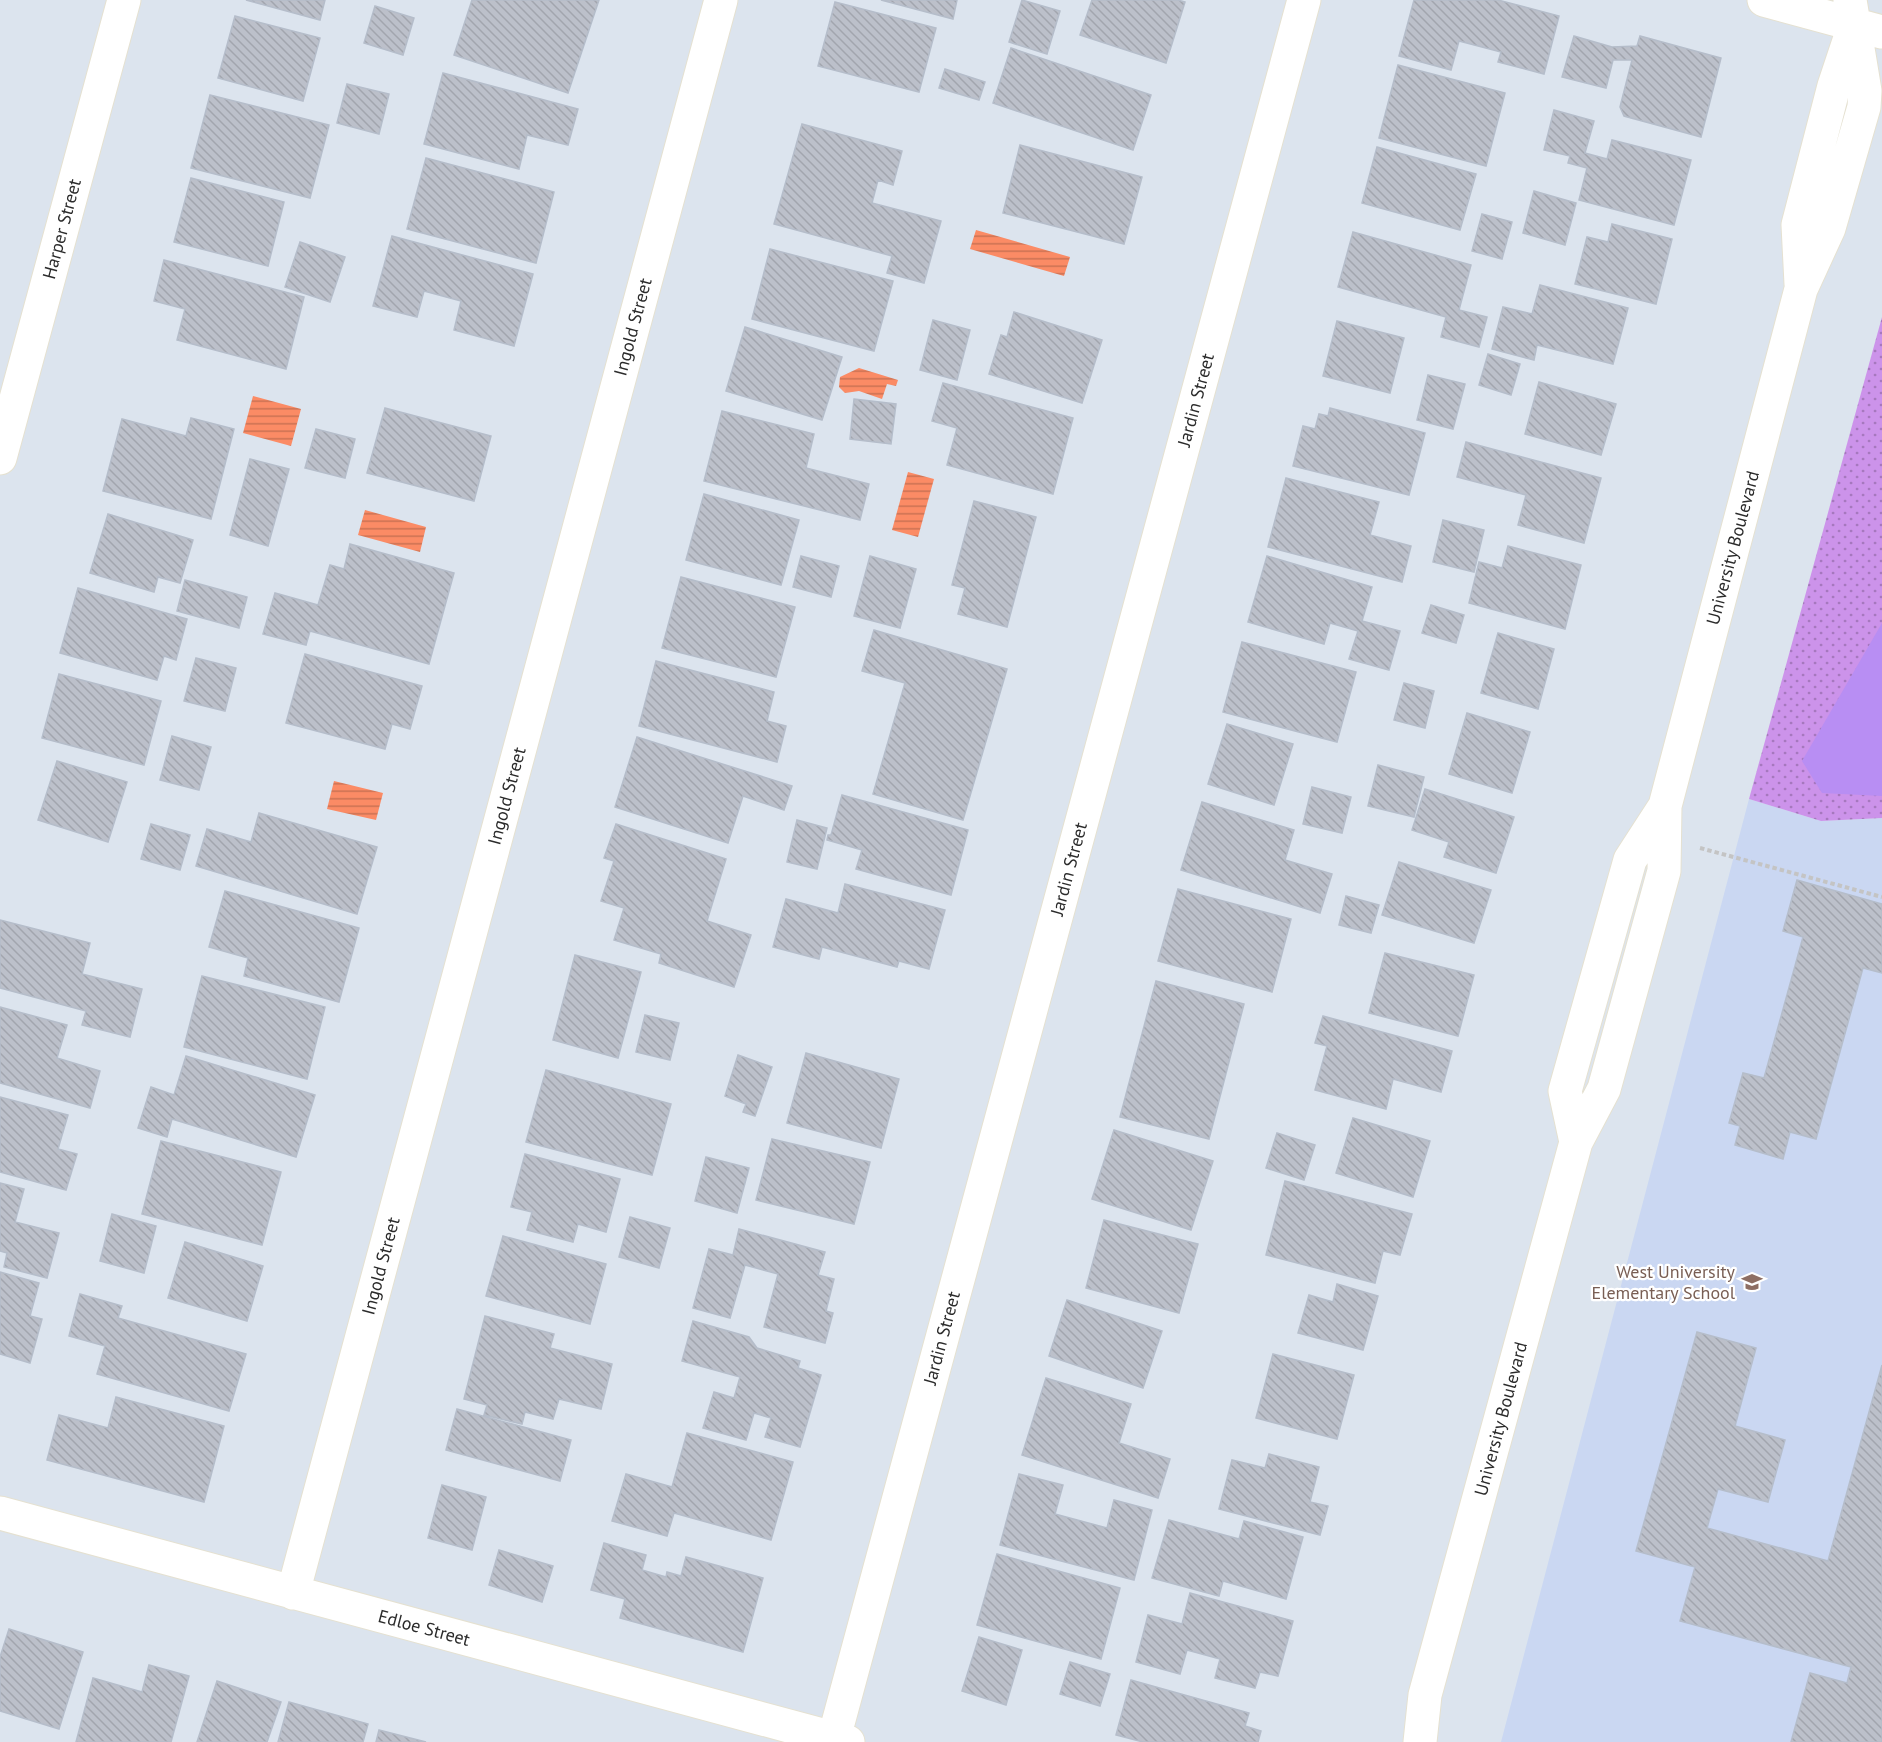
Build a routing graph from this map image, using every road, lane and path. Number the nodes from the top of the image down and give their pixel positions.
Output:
1 (124, 0) edge
2 (721, 0) edge
3 (1304, 0) edge
4 (1764, 0) edge
5 (1862, 19) edge
6 (0, 458) edge
7 (1729, 856) dead end
8 (1882, 897) edge
9 (0, 1513) edge
10 (293, 1593) junction
11 (1425, 1695) junction
12 (841, 1740) edge
13 (1402, 1742) edge
14 (1420, 1742) edge

1 - 6 street, Harper Street
2 - 10 street, Ingold Street
3 - 12 street, Jardin Street
4 - 5 street
5 - 11 street, University Boulevard
7 - 8 path
9 - 10 street, Edloe Street
10 - 12 street, Edloe Street
11 - 13 street, University Boulevard
11 - 14 street, University Boulevard

